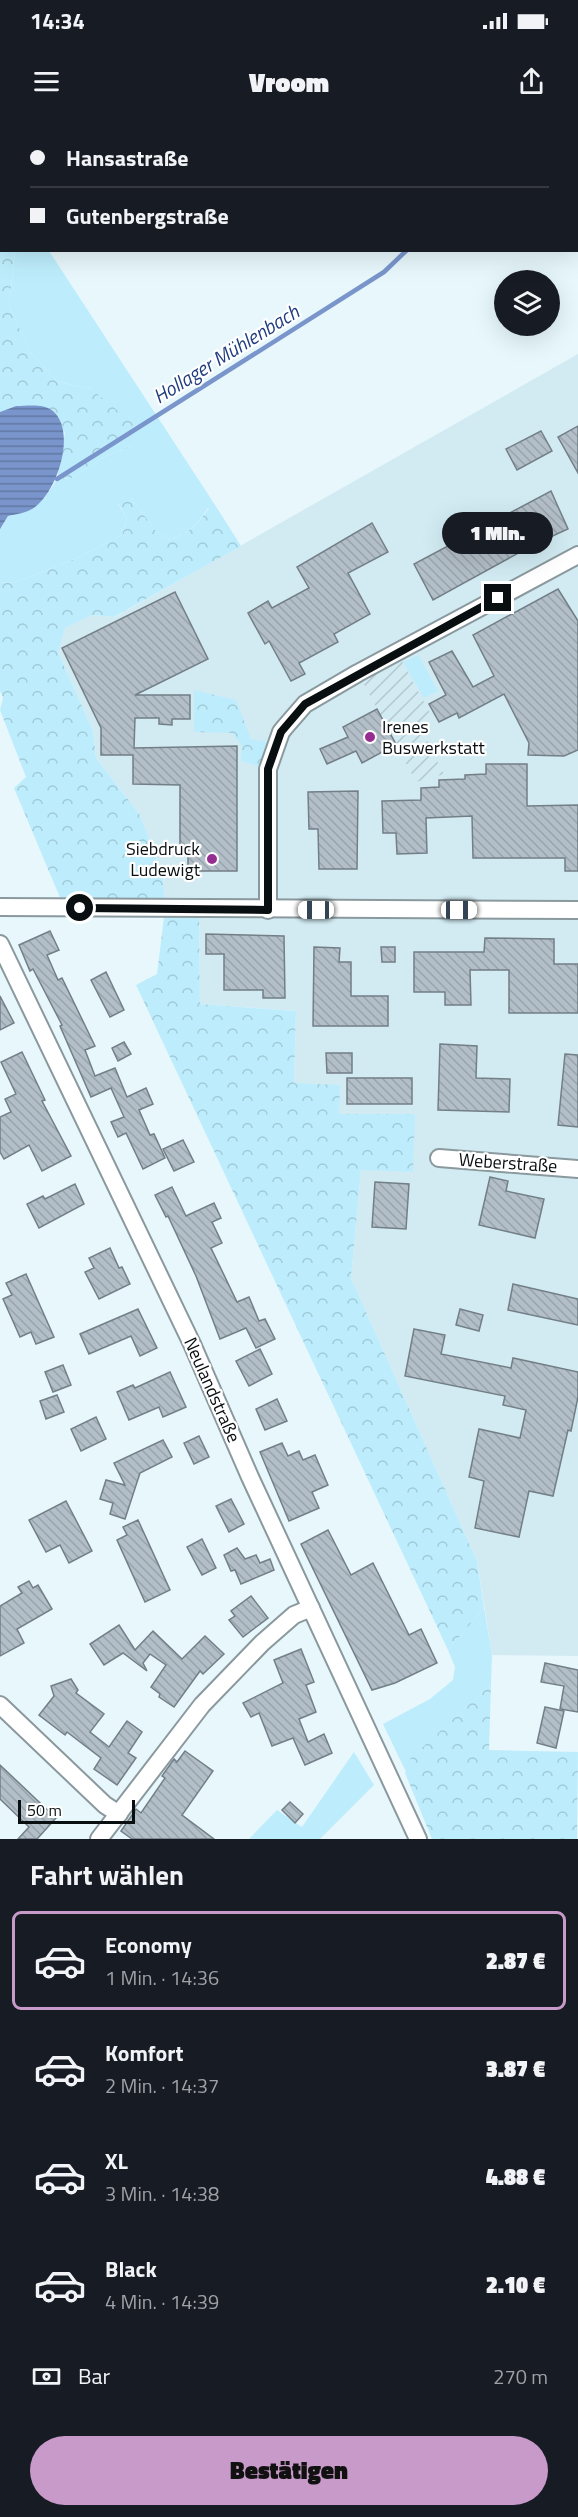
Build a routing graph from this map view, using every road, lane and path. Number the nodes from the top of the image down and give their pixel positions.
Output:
1 (578, 555) edge
2 (0, 907) edge
3 (268, 910) junction
4 (578, 910) edge
5 (0, 944) edge
6 (438, 1158) dead end
7 (578, 1169) edge
8 (311, 1608) junction
9 (0, 1705) edge
10 (119, 1814) junction
11 (99, 1839) edge
12 (418, 1839) edge

1 - 3 street
2 - 3 street
3 - 4 street
5 - 8 street, Neulandstraße
6 - 7 street, Weberstraße
8 - 10 street
8 - 12 street, Neulandstraße
9 - 10 street
10 - 11 street

